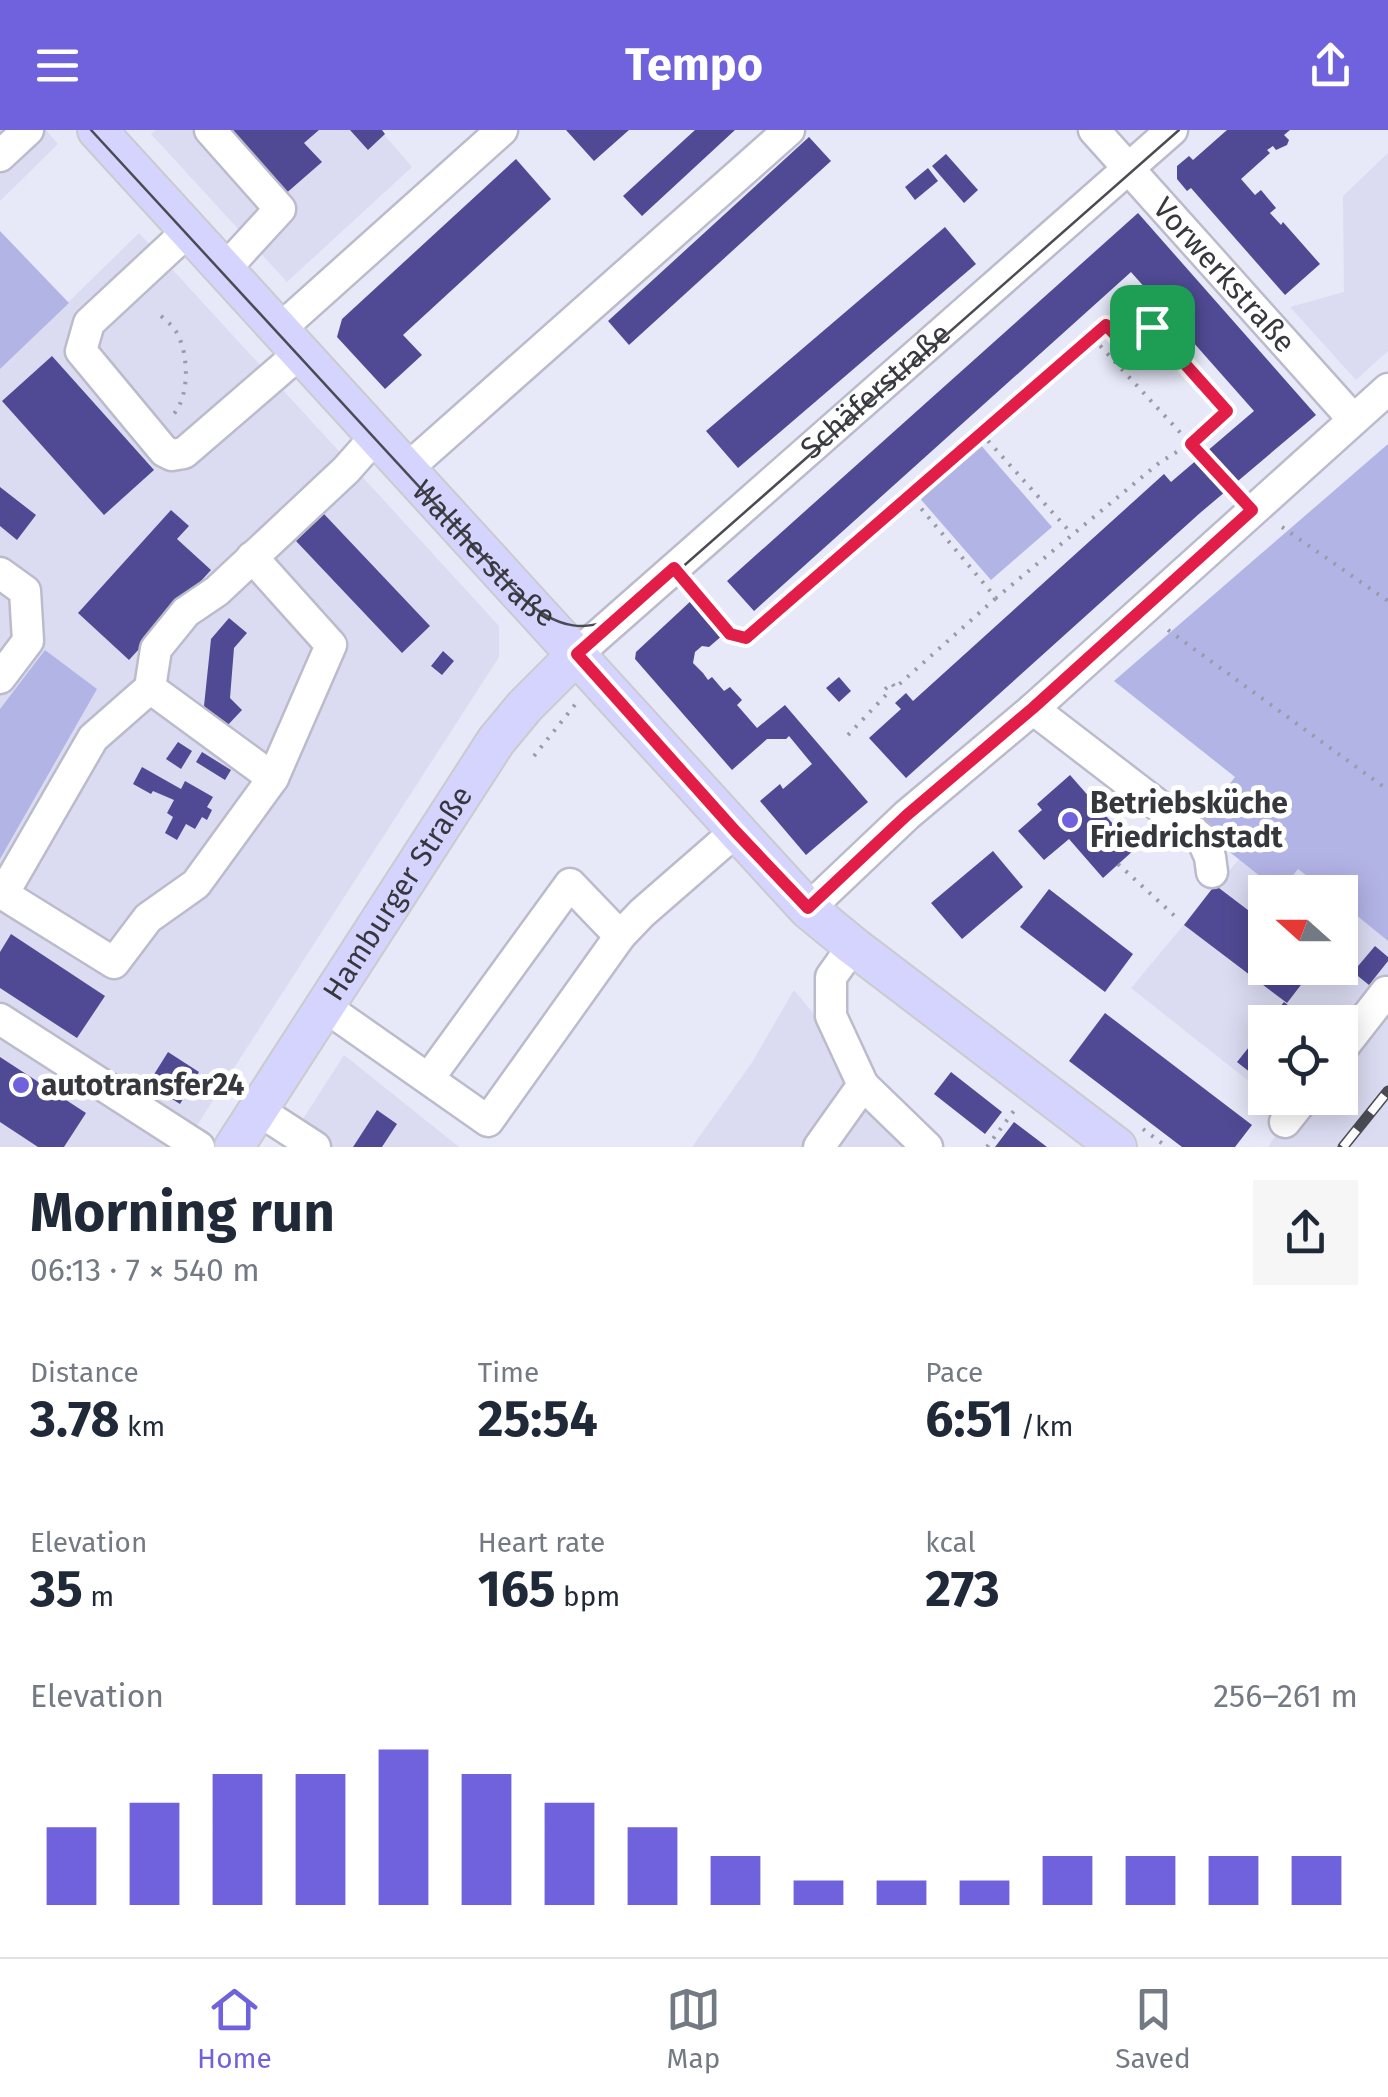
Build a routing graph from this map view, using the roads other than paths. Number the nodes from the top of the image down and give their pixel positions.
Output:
1 (28, 130) edge
2 (97, 130) edge
3 (210, 130) edge
4 (502, 130) edge
5 (789, 130) edge
6 (1094, 130) edge
7 (1172, 130) edge
8 (0, 156) edge
9 (1128, 168) junction
10 (189, 230) junction
11 (225, 270) junction
12 (290, 341) junction
13 (1388, 390) edge
14 (1353, 419) junction
15 (378, 435) junction
16 (408, 468) junction
17 (252, 557) junction
18 (0, 574) edge
19 (577, 654) junction
20 (0, 678) edge
21 (150, 688) junction
22 (1033, 708) junction
23 (273, 778) junction
24 (736, 832) junction
25 (1212, 872) dead end
26 (808, 908) junction
27 (620, 936) junction
28 (853, 946) junction
29 (1386, 992) edge
30 (324, 1006) junction
31 (0, 1019) edge
32 (1358, 1028) edge
33 (430, 1078) junction
34 (863, 1085) junction
35 (258, 1110) junction
36 (1291, 1115) edge
37 (1285, 1122) dead end
38 (199, 1147) edge
39 (234, 1147) edge
40 (316, 1147) edge
41 (819, 1147) edge
42 (927, 1147) edge
43 (1116, 1147) edge

1 - 8 street
2 - 10 main road, Waltherstraße
3 - 11 street
4 - 12 street
5 - 16 street
6 - 9 street, Vorwerkstraße
7 - 9 street, Schäferstraße
9 - 14 street, Vorwerkstraße
9 - 19 street, Schäferstraße
10 - 11 main road, Waltherstraße
10 - 12 street
11 - 12 main road, Waltherstraße
12 - 15 main road, Waltherstraße
13 - 14 street
14 - 22 street
15 - 16 main road, Waltherstraße
15 - 17 street
16 - 19 main road, Waltherstraße
17 - 21 street
17 - 23 street
18 - 20 street
19 - 24 main road, Waltherstraße
19 - 30 main road, Hamburger Straße
21 - 23 street
21 - 23 street
22 - 25 street
22 - 26 street
24 - 26 main road, Waltherstraße
24 - 27 street
26 - 28 main road, Waltherstraße
27 - 33 street
27 - 33 street
28 - 34 street
28 - 43 main road, Waltherstraße
29 - 32 street
30 - 33 street
30 - 35 main road, Hamburger Straße
31 - 38 street
34 - 41 street
34 - 42 street
35 - 39 main road, Hamburger Straße
35 - 40 street
36 - 37 street

